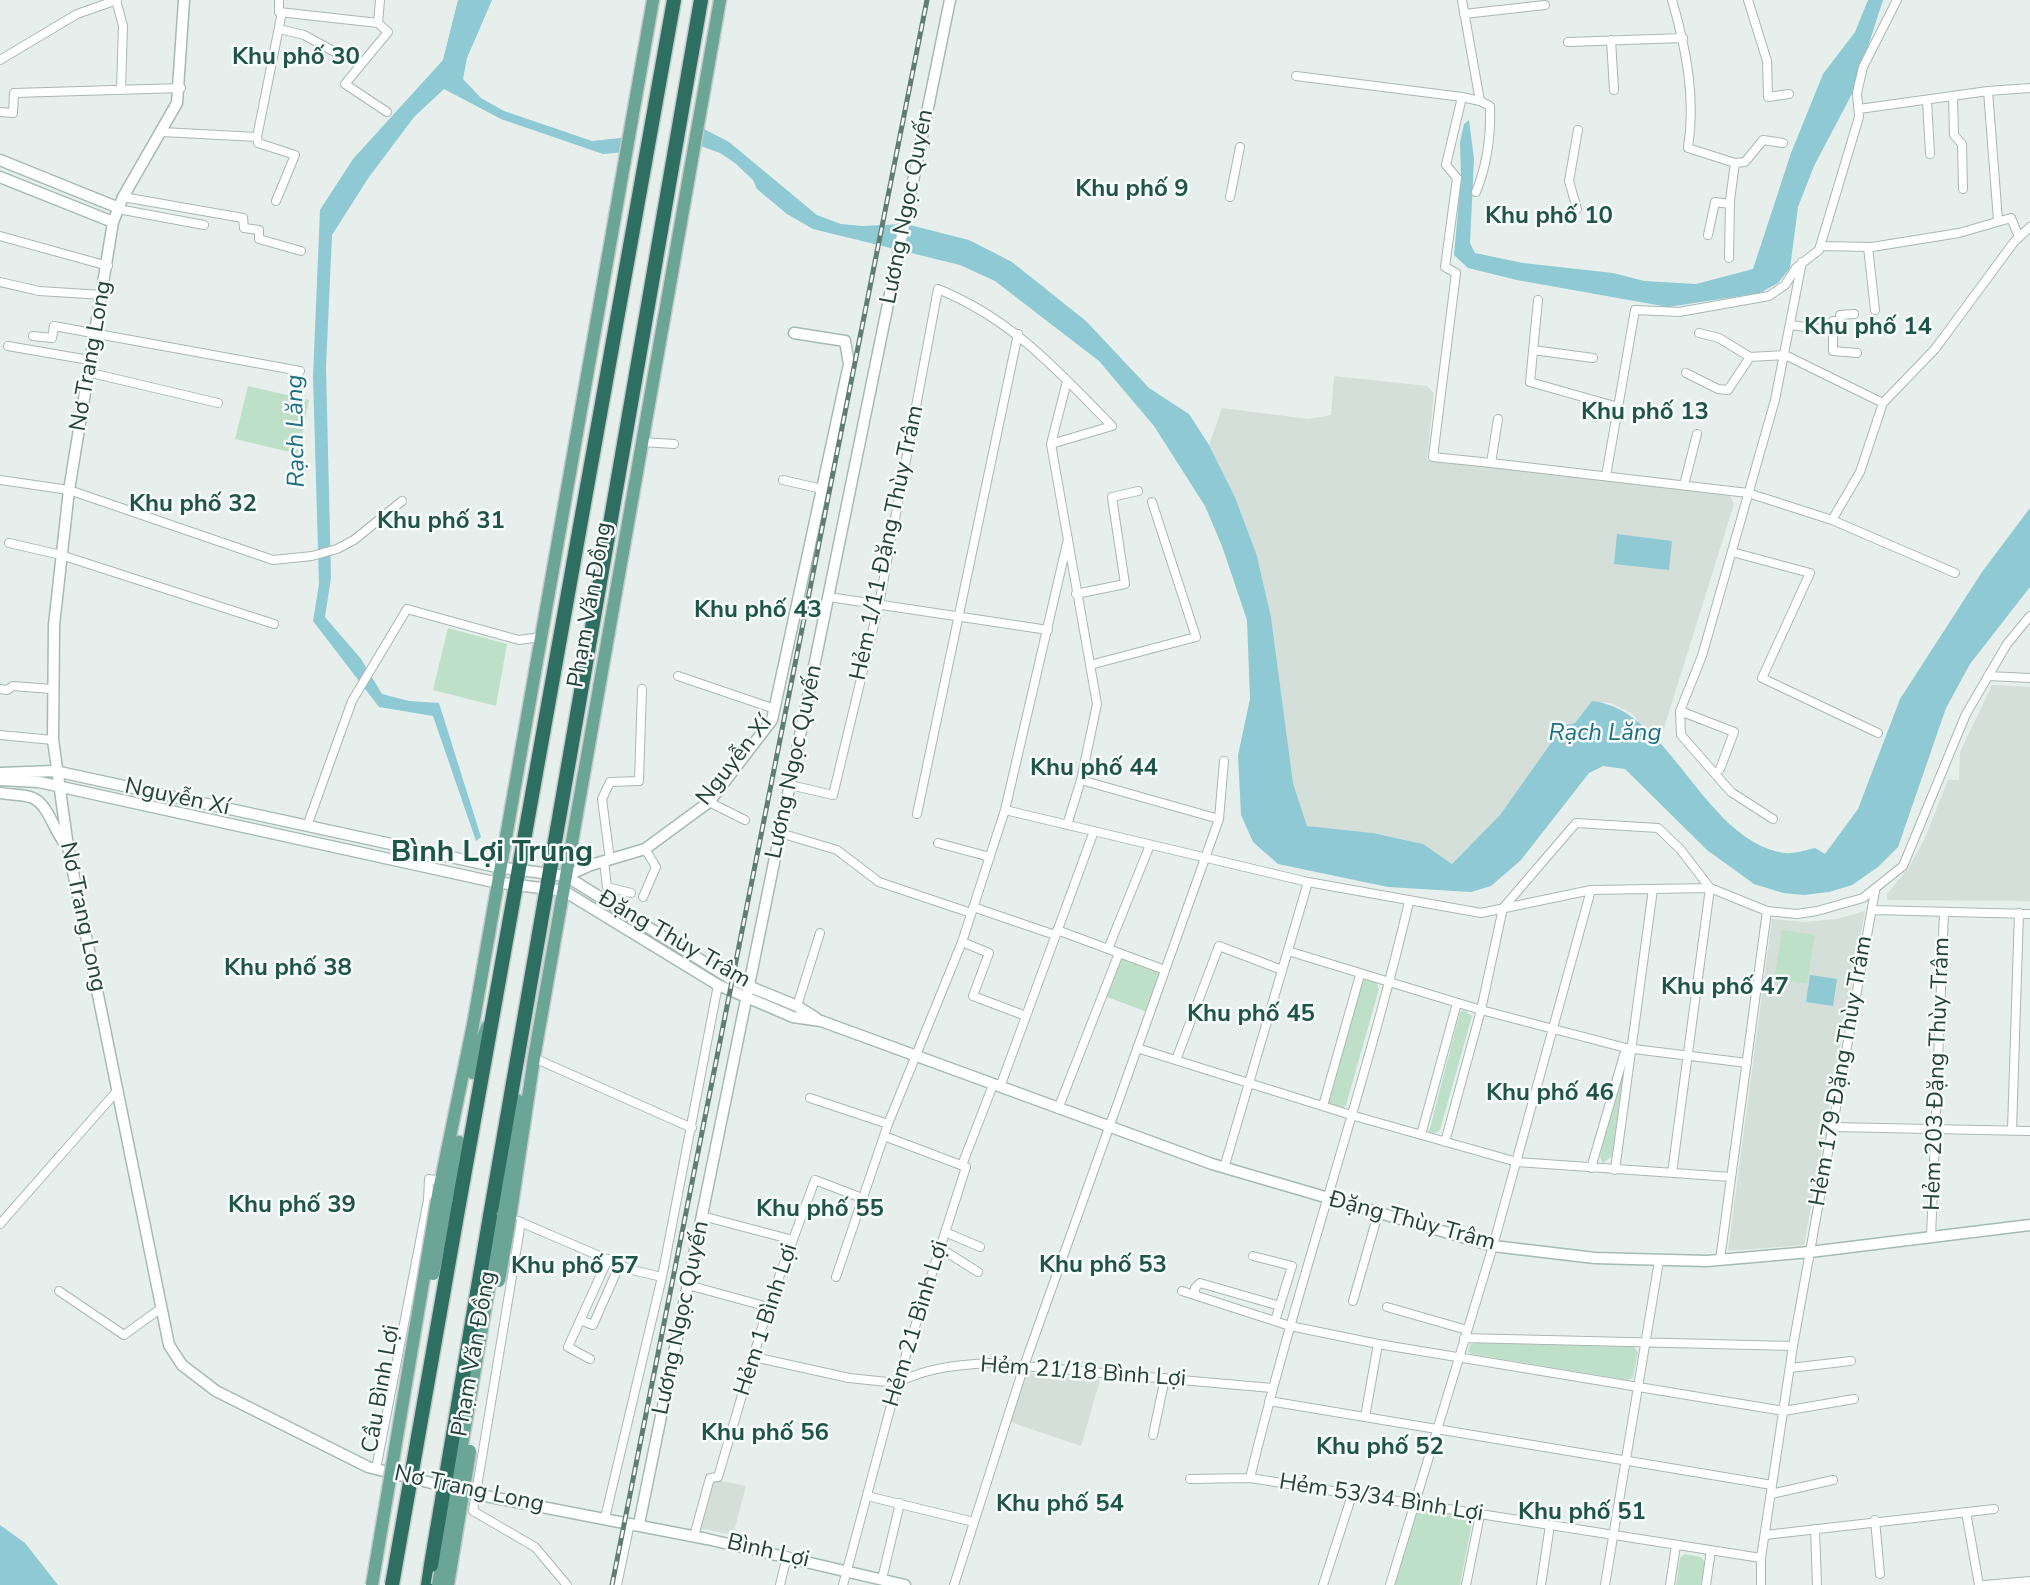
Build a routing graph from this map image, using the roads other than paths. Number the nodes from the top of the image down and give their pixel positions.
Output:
1 (117, 0) edge
2 (184, 0) edge
3 (279, 0) edge
4 (380, 0) edge
5 (653, 0) edge
6 (674, 0) edge
7 (701, 0) edge
8 (720, 0) edge
9 (950, 0) edge
10 (1462, 0) edge
11 (1672, 0) edge
12 (1748, 0) edge
13 (1895, 1) edge
14 (1545, 5) dead end
15 (282, 12) junction
16 (1464, 13) junction
17 (378, 23) junction
18 (279, 29) junction
19 (1683, 38) junction
20 (1611, 40) junction
21 (1567, 42) dead end
22 (335, 52) dead end
23 (0, 60) edge
24 (1296, 76) dead end
25 (181, 88) junction
26 (2030, 88) edge
27 (121, 90) junction
28 (1614, 90) dead end
29 (1988, 91) junction
30 (1789, 94) dead end
31 (1952, 96) junction
32 (1462, 97) junction
33 (1927, 100) junction
34 (1480, 101) junction
35 (1860, 109) junction
36 (0, 112) edge
37 (387, 113) dead end
38 (1578, 130) dead end
39 (162, 132) junction
40 (257, 137) junction
41 (1783, 143) dead end
42 (1240, 148) dead end
43 (1930, 154) dead end
44 (0, 160) edge
45 (1735, 163) junction
46 (0, 177) edge
47 (1963, 189) dead end
48 (1476, 192) dead end
49 (1230, 197) dead end
50 (276, 201) dead end
51 (1730, 204) junction
52 (120, 205) junction
53 (1577, 209) dead end
54 (1998, 220) junction
55 (113, 222) junction
56 (204, 225) dead end
57 (2030, 227) edge
58 (1708, 235) dead end
59 (0, 236) edge
60 (2019, 237) junction
61 (1821, 246) junction
62 (1868, 247) junction
63 (301, 251) dead end
64 (1729, 258) dead end
65 (1802, 262) junction
66 (108, 266) junction
67 (0, 282) edge
68 (103, 295) junction
69 (1538, 300) dead end
70 (1875, 310) dead end
71 (1854, 314) dead end
72 (1791, 325) junction
73 (1833, 331) junction
74 (93, 332) junction
75 (794, 333) dead end
76 (1699, 333) dead end
77 (1018, 334) junction
78 (33, 336) dead end
79 (8, 346) dead end
80 (1533, 349) junction
81 (1857, 353) dead end
82 (1785, 355) junction
83 (1592, 358) dead end
84 (1750, 358) junction
85 (89, 360) junction
86 (300, 371) dead end
87 (88, 372) junction
88 (1686, 373) dead end
89 (1067, 381) junction
90 (218, 403) dead end
91 (1884, 403) junction
92 (1618, 407) junction
93 (1498, 419) dead end
94 (1697, 434) dead end
95 (642, 442) junction
96 (674, 444) dead end
97 (1051, 444) junction
98 (1491, 463) junction
99 (1606, 476) junction
100 (0, 480) edge
101 (783, 480) dead end
102 (1684, 485) junction
103 (822, 489) junction
104 (68, 490) junction
105 (1138, 491) dead end
106 (1748, 493) junction
107 (402, 501) dead end
108 (1152, 502) dead end
109 (1832, 520) junction
110 (1068, 539) junction
111 (9, 543) dead end
112 (1732, 552) junction
113 (61, 555) junction
114 (1955, 573) dead end
115 (1076, 594) junction
116 (829, 597) junction
117 (878, 604) junction
118 (2030, 615) edge
119 (959, 616) junction
120 (274, 624) dead end
121 (1048, 630) junction
122 (541, 637) junction
123 (1090, 665) junction
124 (678, 676) dead end
125 (1988, 676) junction
126 (2030, 678) edge
127 (51, 688) junction
128 (0, 689) edge
129 (642, 689) dead end
130 (529, 705) junction
131 (549, 708) junction
132 (775, 709) junction
133 (1680, 711) junction
134 (1878, 733) dead end
135 (0, 735) edge
136 (52, 740) junction
137 (1224, 761) dead end
138 (1720, 769) dead end
139 (55, 771) junction
140 (0, 773) edge
141 (0, 780) edge
142 (1081, 780) junction
143 (790, 785) junction
144 (57, 787) junction
145 (0, 793) edge
146 (709, 802) junction
147 (1005, 810) junction
148 (917, 814) dead end
149 (1219, 819) junction
150 (1773, 819) dead end
151 (745, 820) dead end
152 (1067, 825) junction
153 (307, 826) junction
154 (1094, 831) junction
155 (780, 833) junction
156 (938, 843) dead end
157 (1150, 845) junction
158 (68, 848) junction
159 (645, 849) junction
160 (990, 857) junction
161 (1204, 858) junction
162 (607, 861) junction
163 (500, 867) junction
164 (566, 876) junction
165 (519, 877) junction
166 (546, 881) junction
167 (498, 882) junction
168 (1308, 883) junction
169 (1710, 888) junction
170 (1653, 889) junction
171 (1591, 890) junction
172 (564, 891) junction
173 (1875, 891) junction
174 (631, 893) dead end
175 (643, 897) dead end
176 (1409, 902) junction
177 (1503, 908) junction
178 (972, 910) junction
179 (1872, 910) junction
180 (1768, 911) junction
181 (1944, 912) junction
182 (2019, 913) junction
183 (2030, 914) edge
184 (820, 933) dead end
185 (1056, 933) junction
186 (962, 942) junction
187 (1108, 949) junction
188 (1287, 951) junction
189 (1119, 953) junction
190 (1165, 970) junction
191 (1282, 970) junction
192 (1360, 975) junction
193 (1390, 982) junction
194 (718, 985) junction
195 (748, 991) junction
196 (1457, 1003) junction
197 (797, 1006) junction
198 (1481, 1010) junction
199 (1026, 1016) junction
200 (821, 1021) junction
201 (1553, 1029) junction
202 (1137, 1048) junction
203 (1629, 1049) junction
204 (517, 1053) junction
205 (916, 1055) junction
206 (534, 1058) junction
207 (1687, 1058) junction
208 (1176, 1060) junction
209 (1747, 1062) junction
210 (1248, 1083) junction
211 (996, 1086) junction
212 (117, 1091) junction
213 (810, 1098) dead end
214 (1323, 1106) junction
215 (1058, 1109) junction
216 (1350, 1115) junction
217 (888, 1124) junction
218 (1832, 1127) junction
219 (692, 1128) junction
220 (1108, 1128) junction
221 (1936, 1129) junction
222 (2012, 1130) junction
223 (2030, 1130) edge
224 (1421, 1135) junction
225 (884, 1136) junction
226 (1445, 1142) junction
227 (1517, 1162) junction
228 (962, 1166) junction
229 (1224, 1168) junction
230 (1591, 1168) junction
231 (1615, 1170) junction
232 (1672, 1173) junction
233 (1731, 1177) junction
234 (435, 1180) junction
235 (862, 1198) junction
236 (1328, 1200) junction
237 (448, 1202) junction
238 (1378, 1214) junction
239 (702, 1216) junction
240 (505, 1218) junction
241 (0, 1224) edge
242 (2030, 1225) edge
243 (945, 1232) junction
244 (1931, 1237) junction
245 (793, 1240) junction
246 (1493, 1246) junction
247 (980, 1247) dead end
248 (940, 1248) junction
249 (1810, 1252) junction
250 (1254, 1256) dead end
251 (608, 1259) junction
252 (1720, 1260) junction
253 (1659, 1261) junction
254 (620, 1264) junction
255 (978, 1272) dead end
256 (836, 1277) dead end
257 (662, 1278) junction
258 (688, 1285) junction
259 (60, 1291) dead end
260 (1182, 1291) dead end
261 (1195, 1295) junction
262 (1353, 1301) dead end
263 (1280, 1306) junction
264 (768, 1307) junction
265 (1387, 1307) dead end
266 (160, 1309) junction
267 (580, 1320) junction
268 (1275, 1321) junction
269 (1290, 1326) junction
270 (1466, 1334) junction
271 (1645, 1343) junction
272 (1378, 1344) junction
273 (1793, 1346) junction
274 (754, 1357) junction
275 (1458, 1357) junction
276 (590, 1359) dead end
277 (1851, 1360) dead end
278 (1024, 1366) junction
279 (1790, 1368) junction
280 (1166, 1378) junction
281 (897, 1383) junction
282 (1638, 1387) junction
283 (1272, 1388) junction
284 (1854, 1399) dead end
285 (1269, 1401) junction
286 (1784, 1411) junction
287 (1364, 1417) junction
288 (1437, 1429) junction
289 (1153, 1436) dead end
290 (1626, 1461) junction
291 (376, 1469) junction
292 (1250, 1478) junction
293 (1190, 1479) dead end
294 (1833, 1480) dead end
295 (1771, 1490) junction
296 (475, 1494) junction
297 (1352, 1495) junction
298 (867, 1496) junction
299 (900, 1503) junction
300 (1414, 1504) junction
301 (1994, 1509) dead end
302 (1966, 1513) junction
303 (1480, 1515) junction
304 (605, 1518) junction
305 (1875, 1520) junction
306 (974, 1522) junction
307 (635, 1523) junction
308 (1550, 1525) junction
309 (1815, 1529) junction
310 (1613, 1535) junction
311 (1765, 1535) junction
312 (694, 1536) junction
313 (1676, 1545) junction
314 (1711, 1550) junction
315 (787, 1556) junction
316 (1761, 1558) junction
317 (847, 1570) junction
318 (1880, 1574) dead end
319 (882, 1579) junction
320 (2030, 1581) edge
321 (372, 1585) edge
322 (379, 1585) edge
323 (393, 1585) edge
324 (428, 1585) edge
325 (438, 1585) edge
326 (448, 1585) edge
327 (567, 1585) edge
328 (617, 1585) edge
329 (780, 1585) edge
330 (843, 1585) edge
331 (905, 1585) edge
332 (954, 1585) edge
333 (1323, 1585) edge
334 (1390, 1585) edge
335 (1466, 1585) edge
336 (1541, 1585) edge
337 (1605, 1585) edge
338 (1670, 1585) edge
339 (1706, 1585) edge
340 (1761, 1585) edge
341 (1817, 1585) edge
342 (1981, 1585) edge

1 - 23 street
1 - 27 street
2 - 25 street, Nơ Trang Long
3 - 15 street
4 - 17 street
5 - 122 main road, Phạm Văn Đồng
6 - 131 highway, Phạm Văn Đồng
7 - 166 highway, Phạm Văn Đồng
8 - 95 main road, Phạm Văn Đồng
9 - 116 street, Lương Ngọc Quyến
10 - 16 street
11 - 19 street
12 - 30 street
13 - 35 street
14 - 16 street
15 - 17 street
15 - 18 street
16 - 34 street
17 - 37 street
18 - 22 street
18 - 40 street
19 - 20 street
19 - 45 street
20 - 21 street
20 - 28 street
24 - 32 street
25 - 27 street
25 - 39 street, Nơ Trang Long
26 - 29 street
27 - 36 street
29 - 31 street
29 - 54 street
31 - 33 street
31 - 47 street
32 - 34 street
32 - 98 street
33 - 35 street
33 - 43 street
34 - 48 street
35 - 61 street
38 - 53 street
39 - 40 street
39 - 52 street, Nơ Trang Long
40 - 50 street
41 - 45 street
42 - 49 street
44 - 52 street
45 - 51 street
46 - 55 street
51 - 58 street
51 - 64 street
52 - 55 street, Nơ Trang Long
52 - 56 street
52 - 63 street
54 - 60 street
54 - 62 street
55 - 66 street, Nơ Trang Long
57 - 60 street
59 - 66 street
60 - 91 street
61 - 62 street
61 - 65 street
62 - 70 street
65 - 72 street
65 - 92 street
66 - 68 street, Nơ Trang Long
67 - 68 street
68 - 74 street, Nơ Trang Long
69 - 80 street
71 - 73 street
72 - 73 street
72 - 82 street
73 - 81 street
74 - 78 street
74 - 85 street, Nơ Trang Long
74 - 86 street
75 - 103 street, Nguyễn Xí
76 - 84 street
77 - 89 street
77 - 117 street, Hẻm 1/11 Đặng Thùy Trâm
77 - 119 street
79 - 85 street
80 - 83 street
80 - 92 street
82 - 84 street
82 - 91 street
82 - 106 street
84 - 88 street
85 - 87 street, Nơ Trang Long
87 - 90 street
87 - 104 street, Nơ Trang Long
89 - 97 street
89 - 97 street
91 - 109 street
92 - 99 street
93 - 98 street
94 - 102 street
95 - 96 street
95 - 164 main road, Phạm Văn Đồng
97 - 110 street
98 - 99 street
99 - 102 street
100 - 104 street
101 - 103 street
102 - 106 street
103 - 132 street, Nguyễn Xí
104 - 107 street
104 - 113 street, Nơ Trang Long
105 - 115 street
106 - 109 street
106 - 112 street
108 - 123 street
109 - 114 street
110 - 115 street
110 - 121 street
111 - 113 street
112 - 133 street
112 - 134 street
113 - 120 street
113 - 127 street, Nơ Trang Long
115 - 123 street
116 - 117 street
116 - 143 street, Lương Ngọc Quyến
117 - 119 street
117 - 143 street, Hẻm 1/11 Đặng Thùy Trâm
118 - 125 street
119 - 121 street
119 - 148 street
121 - 147 street
122 - 130 main road, Phạm Văn Đồng
122 - 153 street
123 - 142 street
124 - 132 street
125 - 126 street
125 - 173 street
127 - 128 street
127 - 136 street, Nơ Trang Long
129 - 162 street
130 - 131 main road
130 - 163 main road, Phạm Văn Đồng
131 - 165 highway, Phạm Văn Đồng
132 - 146 street, Nguyễn Xí
133 - 138 street
133 - 150 street
135 - 136 street
136 - 139 street, Nơ Trang Long
137 - 149 street
139 - 140 street, Nguyễn Xí
139 - 144 street, Nơ Trang Long
139 - 153 street, Nguyễn Xí
141 - 144 street, Nguyễn Xí
142 - 149 street
142 - 152 street
143 - 155 street, Lương Ngọc Quyến
144 - 158 street, Nơ Trang Long
144 - 167 street, Nguyễn Xí
145 - 158 street
146 - 151 street
146 - 159 street, Nguyễn Xí
147 - 152 street
147 - 160 street
149 - 161 street
152 - 154 street
153 - 163 street, Nguyễn Xí
154 - 157 street
154 - 185 street, Hẻm 21 Bình Lợi
155 - 178 street
155 - 195 street, Lương Ngọc Quyến
156 - 160 street
157 - 161 street
157 - 187 street
158 - 212 street, Nơ Trang Long
159 - 162 street, Nguyễn Xí
159 - 175 street
160 - 178 street
161 - 168 street
161 - 190 street
162 - 164 street, Nguyễn Xí
162 - 174 street
163 - 165 street, Nguyễn Xí
163 - 167 main road, Phạm Văn Đồng
164 - 166 street, Nguyễn Xí
164 - 172 main road, Phạm Văn Đồng
164 - 195 street, Đặng Thùy Trâm
165 - 166 street, Nguyễn Xí
165 - 167 street, Nguyễn Xí
165 - 237 highway, Phạm Văn Đồng
166 - 172 street, Nguyễn Xí
166 - 204 highway, Phạm Văn Đồng
167 - 234 main road, Phạm Văn Đồng
168 - 176 street
168 - 188 street
169 - 170 street
169 - 177 street
169 - 180 street
169 - 207 street
170 - 171 street
170 - 203 street
171 - 177 street
171 - 201 street
172 - 194 street, Đặng Thùy Trâm
172 - 206 main road, Phạm Văn Đồng
173 - 179 street, Hẻm 179 Đặng Thùy Trâm
173 - 180 street
176 - 177 street
176 - 193 street
177 - 198 street
178 - 185 street
178 - 186 street
179 - 181 street
179 - 218 street, Hẻm 179 Đặng Thùy Trâm
180 - 209 street
181 - 182 street
181 - 221 street, Hẻm 203 Đặng Thùy Trâm
182 - 183 street
182 - 222 street
184 - 197 street
185 - 187 street
185 - 199 street, Hẻm 21 Bình Lợi
186 - 199 street
186 - 205 street
187 - 189 street
188 - 191 street
188 - 192 street
189 - 190 street
189 - 215 street
190 - 202 street
191 - 208 street
191 - 210 street
192 - 193 street
192 - 214 street
193 - 196 street
193 - 216 street
194 - 195 street, Đặng Thùy Trâm
194 - 219 street
195 - 197 street, Đặng Thùy Trâm
195 - 200 street, Đặng Thùy Trâm
195 - 239 street, Lương Ngọc Quyến
196 - 198 street
196 - 224 street
197 - 200 street, Đặng Thùy Trâm
198 - 201 street
198 - 226 street
199 - 211 street, Hẻm 21 Bình Lợi
200 - 205 street, Đặng Thùy Trâm
201 - 203 street
201 - 227 street
202 - 208 street
202 - 220 street
203 - 207 street
203 - 230 street
203 - 231 street
204 - 206 main road
204 - 240 highway, Phạm Văn Đồng
205 - 211 street, Đặng Thùy Trâm
205 - 217 street
206 - 219 street
206 - 240 main road, Phạm Văn Đồng
207 - 209 street
207 - 232 street
208 - 210 street
209 - 233 street
210 - 214 street
210 - 229 street
211 - 215 street, Đặng Thùy Trâm
211 - 228 street, Hẻm 21 Bình Lợi
212 - 241 street
212 - 266 street, Nơ Trang Long
213 - 217 street
214 - 216 street
215 - 220 street, Đặng Thùy Trâm
216 - 224 street
216 - 236 street
217 - 225 street
218 - 221 street
218 - 249 street, Hẻm 179 Đặng Thùy Trâm
219 - 257 street
220 - 229 street, Đặng Thùy Trâm
220 - 278 street
221 - 222 street
221 - 244 street, Hẻm 203 Đặng Thùy Trâm
222 - 223 street
224 - 226 street
225 - 228 street
225 - 235 street
226 - 227 street
227 - 230 street
227 - 246 street
228 - 243 street, Hẻm 21 Bình Lợi
229 - 236 street, Đặng Thùy Trâm
230 - 231 street
231 - 232 street
232 - 233 street
233 - 252 street
234 - 237 main road, Phạm Văn Đồng
234 - 291 street, Phạm Văn Đồng
235 - 245 street, Hẻm 1 Bình Lợi
235 - 256 street
236 - 238 street, Đặng Thùy Trâm
236 - 269 street
237 - 321 main road, Cầu Bình Lợi, bridge
237 - 322 main road, Cầu Bình Lợi, bridge
237 - 323 highway, Cầu Bình Lợi, bridge
238 - 246 street, Đặng Thùy Trâm
238 - 262 street
239 - 245 street
239 - 258 street, Lương Ngọc Quyến
240 - 251 street
240 - 296 street, Phạm Văn Đồng
240 - 324 highway, bridge
240 - 325 main road, bridge
240 - 326 main road, bridge
242 - 244 street, Đặng Thùy Trâm
243 - 247 street
243 - 248 street, Hẻm 21 Bình Lợi
244 - 249 street, Đặng Thùy Trâm
245 - 264 street, Hẻm 1 Bình Lợi
246 - 253 street, Đặng Thùy Trâm
246 - 270 street
248 - 255 street
248 - 281 street, Hẻm 21 Bình Lợi
249 - 252 street, Đặng Thùy Trâm
249 - 273 street, Hẻm 179 Đặng Thùy Trâm
250 - 263 street
251 - 254 street
251 - 267 street
252 - 253 street, Đặng Thùy Trâm
253 - 271 street
254 - 257 street
254 - 267 street
257 - 304 street
258 - 264 street
258 - 307 street, Lương Ngọc Quyến
259 - 266 street
260 - 261 street
261 - 263 street
261 - 268 street
263 - 268 street
264 - 274 street, Hẻm 1 Bình Lợi
265 - 270 street
266 - 291 street, Nơ Trang Long
267 - 276 street
268 - 269 street
269 - 272 street
269 - 283 street
270 - 271 street
270 - 275 street
271 - 273 street
271 - 282 street
272 - 275 street
272 - 287 street
273 - 279 street, Hẻm 179 Đặng Thùy Trâm
274 - 281 street
274 - 312 street, Hẻm 1 Bình Lợi
275 - 282 street
275 - 288 street
277 - 279 street
278 - 280 street, Hẻm 21/18 Bình Lợi
278 - 281 street, Hẻm 21/18 Bình Lợi
278 - 306 street
279 - 286 street, Hẻm 179 Đặng Thùy Trâm
280 - 283 street, Hẻm 21/18 Bình Lợi
280 - 289 street
281 - 298 street, Hẻm 21 Bình Lợi
282 - 286 street
282 - 290 street
283 - 285 street
284 - 286 street
285 - 287 street
285 - 292 street
286 - 295 street, Hẻm 179 Đặng Thùy Trâm
287 - 288 street
288 - 290 street
288 - 300 street
290 - 295 street
290 - 310 street
291 - 296 street, Nơ Trang Long
292 - 293 street, Hẻm 53/34 Bình Lợi
292 - 297 street, Hẻm 53/34 Bình Lợi
294 - 295 street
295 - 311 street, Hẻm 179 Đặng Thùy Trâm
296 - 304 street, Nơ Trang Long
296 - 327 street
297 - 300 street, Hẻm 53/34 Bình Lợi
297 - 333 street
298 - 299 street
298 - 317 street, Hẻm 21 Bình Lợi
299 - 306 street
299 - 319 street
300 - 303 street, Hẻm 53/34 Bình Lợi
300 - 334 street
301 - 302 street
302 - 305 street
302 - 342 street
303 - 308 street, Hẻm 53/34 Bình Lợi
303 - 335 street
304 - 307 street, Nơ Trang Long
305 - 309 street
305 - 318 street
306 - 332 street
307 - 312 street, Bình Lợi
307 - 328 street
308 - 310 street, Hẻm 53/34 Bình Lợi
308 - 336 street
309 - 311 street
309 - 341 street
310 - 313 street, Hẻm 53/34 Bình Lợi
310 - 337 street
311 - 316 street, Hẻm 179 Đặng Thùy Trâm
312 - 315 street, Bình Lợi
313 - 314 street, Hẻm 53/34 Bình Lợi
313 - 338 street
314 - 316 street, Hẻm 53/34 Bình Lợi
314 - 339 street
315 - 317 street, Bình Lợi
315 - 329 street
316 - 340 street, Hẻm 179 Đặng Thùy Trâm
317 - 319 street, Bình Lợi
317 - 330 street, Hẻm 21 Bình Lợi
319 - 331 street, Bình Lợi
320 - 342 street

